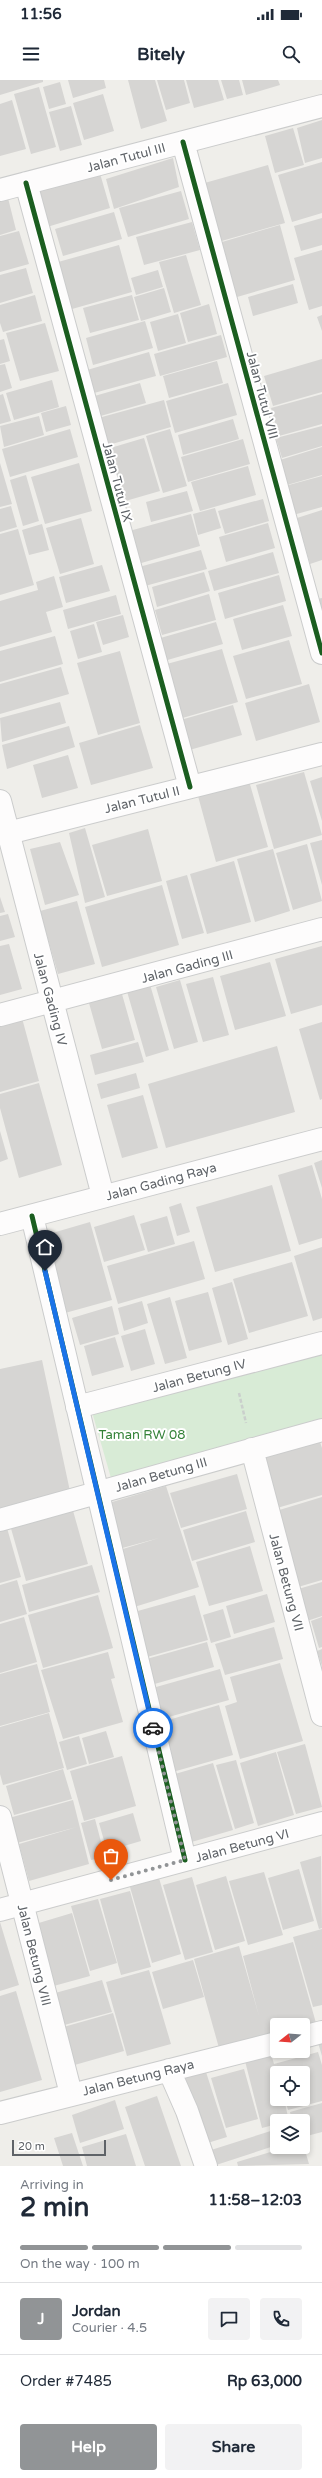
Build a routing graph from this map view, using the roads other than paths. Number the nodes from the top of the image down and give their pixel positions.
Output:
1 (322, 106) edge
2 (183, 142) junction
3 (26, 183) junction
4 (0, 190) edge
5 (322, 653) edge
6 (322, 754) edge
7 (190, 787) junction
8 (0, 801) edge
9 (8, 833) junction
10 (322, 930) edge
11 (52, 1002) junction
12 (0, 1015) edge
13 (322, 1139) edge
14 (104, 1196) junction
15 (32, 1216) junction
16 (0, 1224) edge
17 (322, 1343) edge
18 (77, 1407) junction
19 (322, 1430) edge
20 (252, 1449) junction
21 (96, 1492) junction
22 (0, 1520) edge
23 (322, 1715) edge
24 (0, 1817) edge
25 (322, 1823) edge
26 (185, 1860) junction
27 (22, 1905) junction
28 (0, 1910) edge
29 (322, 2032) edge
30 (310, 2035) edge
31 (270, 2045) edge
32 (169, 2070) junction
33 (71, 2094) junction
34 (0, 2112) edge
35 (206, 2166) edge

1 - 2 street, Jalan Tutul III
2 - 3 street, Jalan Tutul III
2 - 5 street, Jalan Tutul VIII
3 - 4 street, Jalan Tutul III
3 - 7 street, Jalan Tutul IX
6 - 7 street, Jalan Tutul II
7 - 9 street, Jalan Tutul II
8 - 9 street, Jalan Gading IV
9 - 11 street, Jalan Gading IV
10 - 11 street, Jalan Gading III
11 - 12 street, Jalan Gading III
11 - 14 street, Jalan Gading IV
13 - 14 street, Jalan Gading Raya
14 - 15 street, Jalan Gading Raya
15 - 16 street, Jalan Gading Raya
15 - 18 street
17 - 18 street, Jalan Betung IV
18 - 21 street
19 - 20 street, Jalan Betung III
20 - 21 street, Jalan Betung III
20 - 23 street, Jalan Betung VII
21 - 22 street, Jalan Betung III
21 - 26 street
24 - 27 street, Jalan Betung VIII
25 - 26 street, Jalan Betung VI
26 - 27 street, Jalan Betung VI
27 - 28 street, Jalan Betung VI
27 - 33 street, Jalan Betung VIII
29 - 30 street
31 - 32 street, Jalan Betung Raya
32 - 33 street, Jalan Betung Raya
32 - 35 street
33 - 34 street, Jalan Betung Raya

